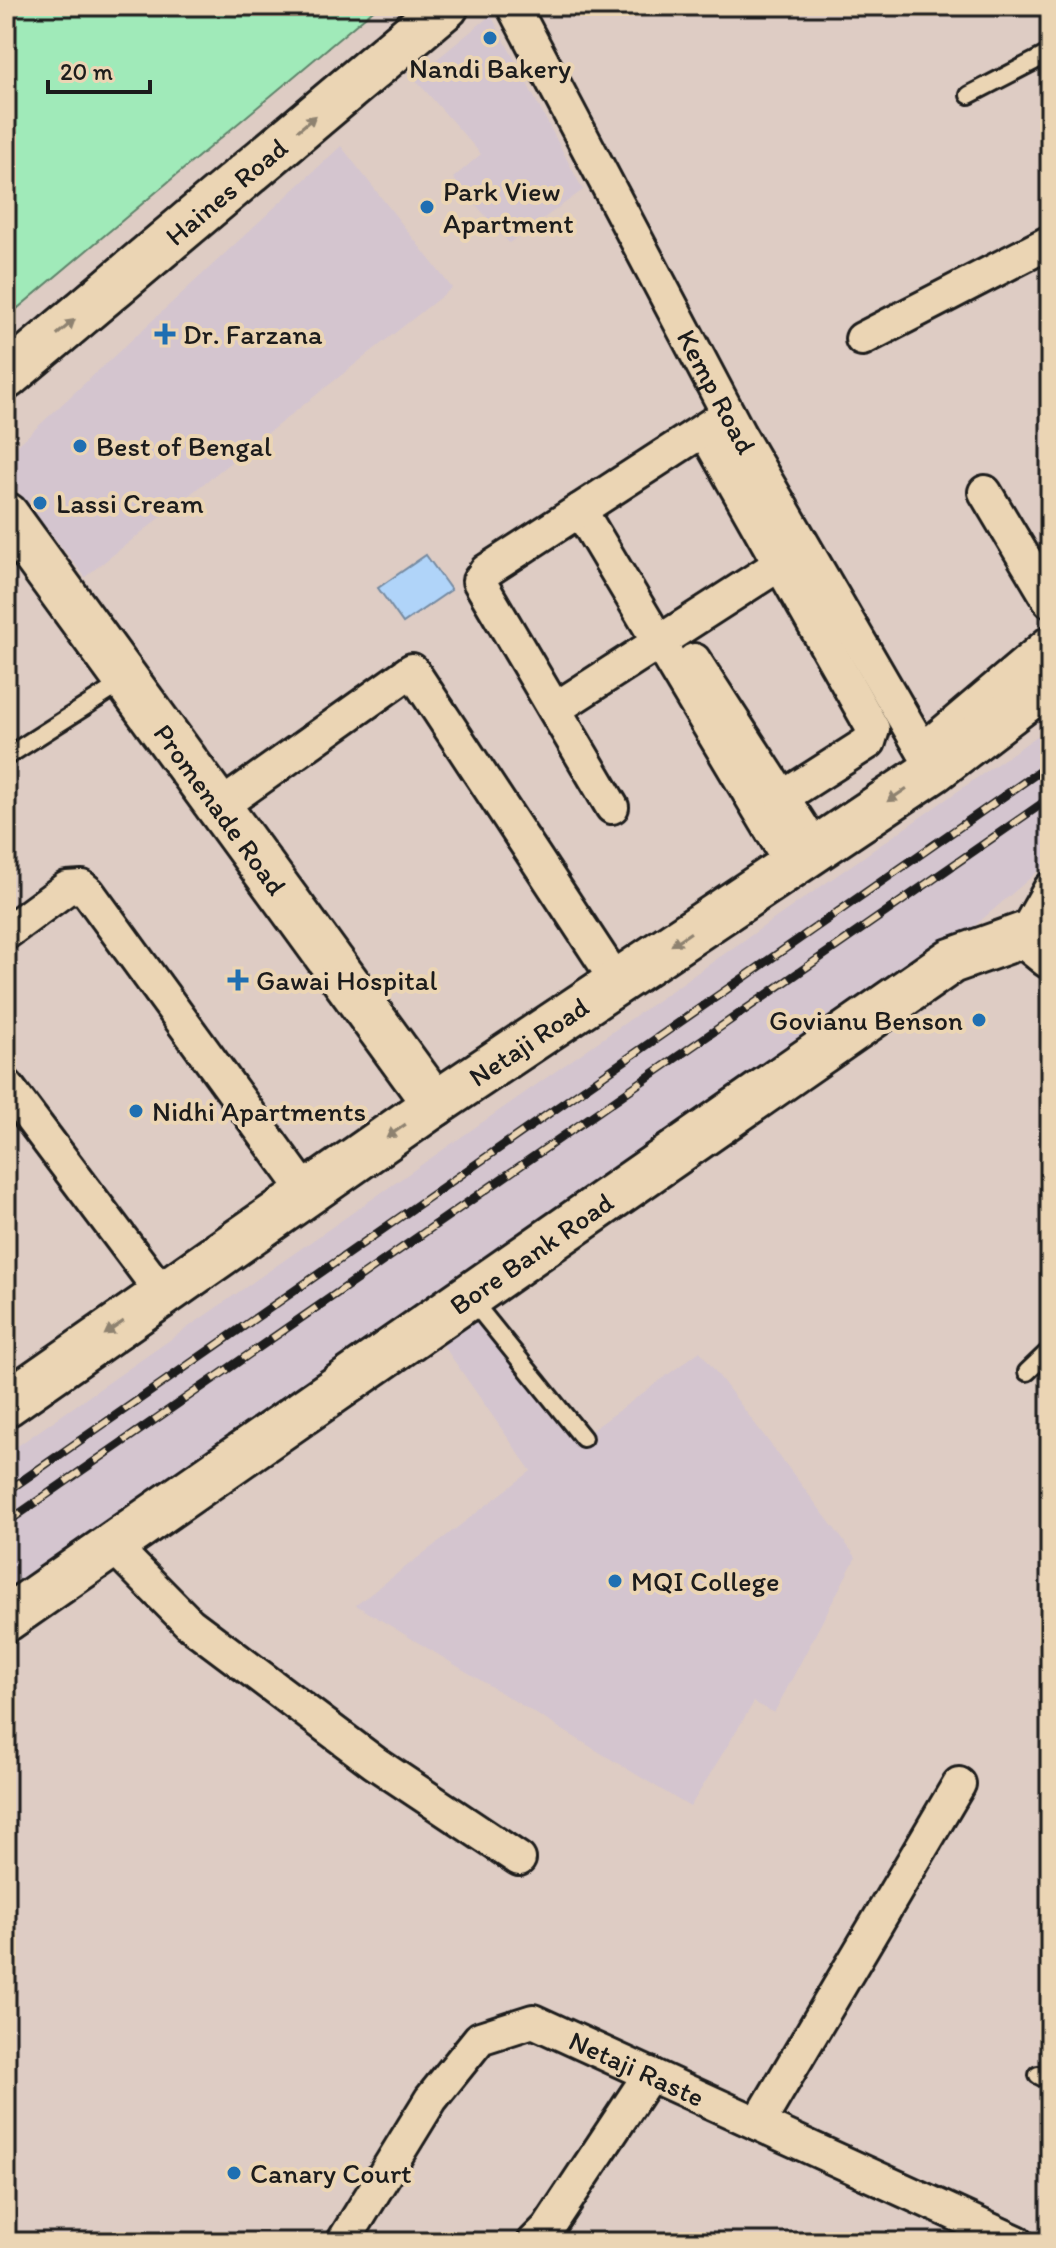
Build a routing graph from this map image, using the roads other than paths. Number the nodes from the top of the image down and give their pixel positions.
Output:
1 (446, 6) edge
2 (513, 6) edge
3 (1050, 53) edge
4 (969, 95) dead end
5 (1050, 242) edge
6 (862, 339) dead end
7 (6, 377) edge
8 (716, 422) junction
9 (985, 492) dead end
10 (586, 506) junction
11 (6, 515) edge
12 (780, 564) junction
13 (1050, 601) edge
14 (667, 637) junction
15 (1050, 642) edge
16 (125, 681) junction
17 (1050, 681) edge
18 (555, 709) junction
19 (6, 757) edge
20 (929, 760) junction
21 (783, 797) junction
22 (612, 807) dead end
23 (218, 808) junction
24 (804, 857) junction
25 (1050, 889) edge
26 (6, 933) edge
27 (1037, 945) edge
28 (617, 982) junction
29 (6, 1085) edge
30 (435, 1104) junction
31 (307, 1193) junction
32 (162, 1293) junction
33 (469, 1297) junction
34 (1050, 1350) edge
35 (1027, 1372) dead end
36 (6, 1404) edge
37 (583, 1438) dead end
38 (112, 1545) junction
39 (6, 1619) edge
40 (959, 1784) dead end
41 (519, 1859) dead end
42 (650, 2074) junction
43 (758, 2124) junction
44 (550, 2237) edge
45 (343, 2242) edge
46 (1017, 2242) edge

7 -> 1 street, Haines Road
2 - 8 street, Kemp Road
3 - 4 lane
5 - 6 street
8 - 10 street
8 - 12 street
8 - 20 street, Kemp Road
9 - 13 street
10 - 14 street
10 - 18 street
11 - 16 street, Promenade Road
12 - 14 street
12 - 21 street
14 - 18 street
14 - 21 street
14 - 24 street
15 - 20 street
16 - 19 lane
16 - 23 street, Promenade Road
17 - 20 street, Netaji Road
18 - 22 street
20 -> 24 street, Netaji Road
21 - 24 street
23 - 28 street
23 - 30 street, Promenade Road
24 -> 28 street, Netaji Road
25 - 27 street, Bore Bank Road
26 - 31 street
27 - 33 street, Bore Bank Road
28 - 30 street, Netaji Road
29 - 32 street
30 -> 31 street, Netaji Road
31 - 32 street, Netaji Road
32 -> 36 street, Netaji Road
33 - 37 lane
33 - 38 street, Bore Bank Road
34 - 35 lane
38 - 39 street, Bore Bank Road
38 - 41 street
40 - 43 street
42 - 43 street, Netaji Raste
42 - 44 street
42 - 45 street, Netaji Raste
43 - 46 street, Netaji Raste

